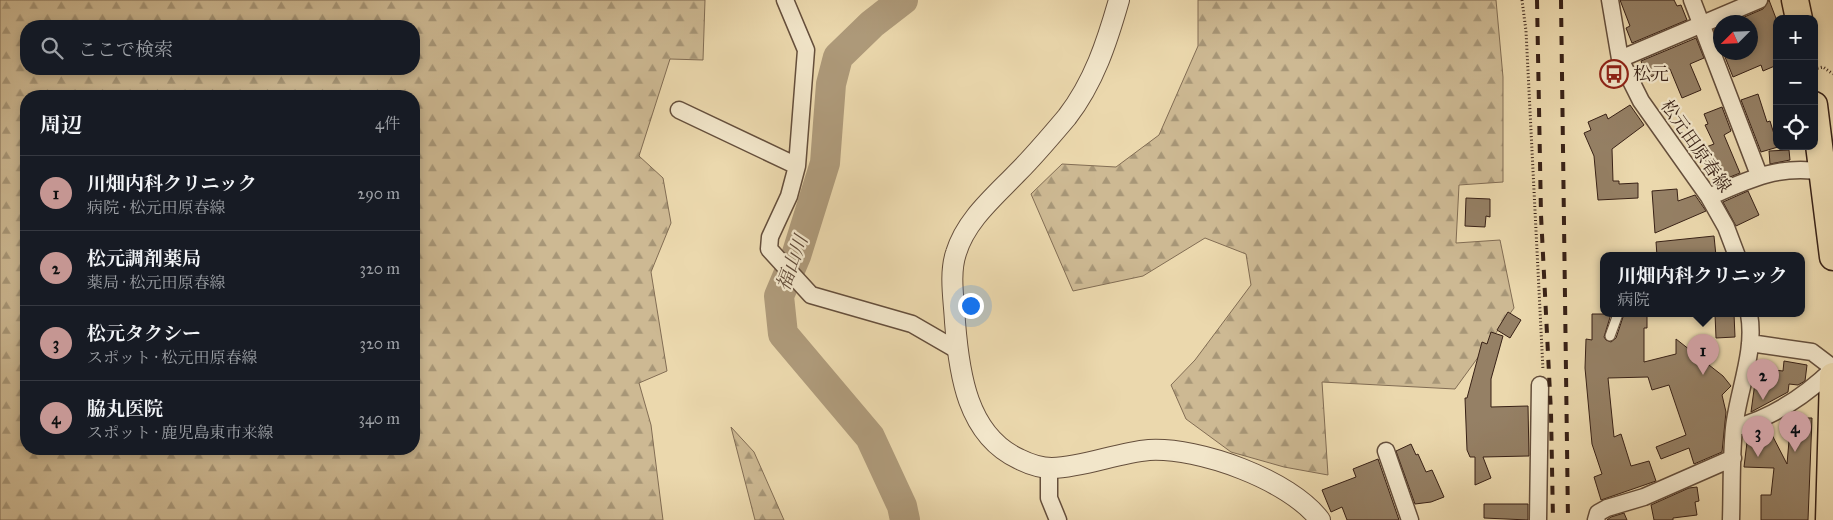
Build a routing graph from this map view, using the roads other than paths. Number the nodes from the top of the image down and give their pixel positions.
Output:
1 (786, 0) edge
2 (1120, 0) edge
3 (1610, 0) edge
4 (1692, 0) edge
5 (1759, 0) edge
6 (1795, 0) edge
7 (1798, 15) edge
8 (1701, 24) junction
9 (1620, 59) junction
10 (679, 110) dead end
11 (1818, 135) edge
12 (797, 166) junction
13 (1823, 172) junction
14 (1759, 175) junction
15 (1709, 197) junction
16 (1735, 252) edge
17 (1833, 257) edge
18 (1617, 317) edge
19 (1750, 317) edge
20 (1610, 336) dead end
21 (1750, 343) junction
22 (958, 350) junction
23 (1833, 368) edge
24 (1833, 376) edge
25 (1540, 384) road end
26 (1734, 428) junction
27 (1386, 451) dead end
28 (1733, 458) junction
29 (1049, 468) junction
30 (1058, 520) edge
31 (1320, 520) edge
32 (1410, 520) edge
33 (1538, 520) edge
34 (1596, 520) edge
35 (1731, 520) edge
36 (1829, 520) edge

1 - 12 street
2 - 22 street
3 - 9 street, 松元田原春線
4 - 8 street
5 - 8 street
6 - 7 main road
8 - 9 street
8 - 14 street
9 - 15 street, 松元田原春線
10 - 12 street
11 - 13 main road
12 - 22 street
13 - 14 street
13 - 17 main road
14 - 15 street
15 - 16 street, 松元田原春線
18 - 20 lane
19 - 21 street
21 - 23 street
21 - 26 street
22 - 29 street
23 - 26 street
24 - 36 main road
25 - 33 street
26 - 28 street
27 - 32 street
28 - 34 street
28 - 35 street
29 - 30 street
29 - 31 street

